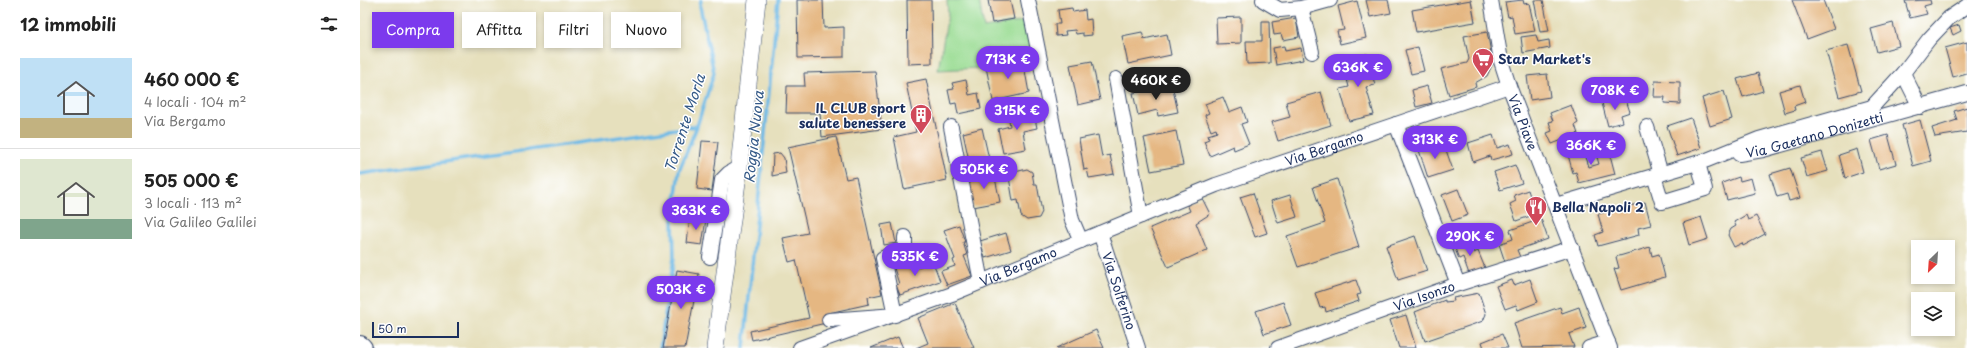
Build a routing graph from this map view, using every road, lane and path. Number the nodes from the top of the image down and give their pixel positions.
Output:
1 (748, 0) edge
2 (757, 0) edge
3 (1028, 0) edge
4 (1264, 0) edge
5 (1330, 0) edge
6 (1491, 0) edge
7 (1967, 6) edge
8 (1301, 8) junction
9 (754, 20) junction
10 (1312, 52) dead end
11 (1903, 73) junction
12 (1116, 79) dead end
13 (1509, 86) junction
14 (1967, 92) edge
15 (1920, 107) junction
16 (1396, 124) junction
17 (951, 127) dead end
18 (1647, 127) dead end
19 (1703, 161) junction
20 (739, 167) junction
21 (1658, 175) junction
22 (1556, 205) junction
23 (1141, 216) junction
24 (1100, 233) junction
25 (905, 238) dead end
26 (1081, 241) junction
27 (1572, 248) junction
28 (710, 257) dead end
29 (981, 282) junction
30 (1458, 284) junction
31 (895, 315) junction
32 (829, 320) dead end
33 (1609, 345) edge
34 (715, 348) edge
35 (800, 348) edge
36 (1138, 348) edge
37 (1278, 348) edge
38 (1589, 348) edge

1 - 9 main road
2 - 9 main road
3 - 26 street
4 - 8 street
5 - 8 street
6 - 13 street, Via Piave
7 - 11 street, Via Gaetano Donizetti
8 - 10 street
9 - 20 main road
11 - 15 street
11 - 19 street, Via Gaetano Donizetti
12 - 23 street
13 - 16 street, Via Bergamo
13 - 22 street, Via Piave
14 - 15 street, Via Gaetano Donizetti
15 - 19 street, Via Gaetano Donizetti
16 - 23 street, Via Bergamo
16 - 30 street
17 - 29 street
18 - 21 street
19 - 21 street, Via Gaetano Donizetti
19 - 21 street
20 - 28 street
20 - 34 main road
21 - 22 street, Via Gaetano Donizetti
22 - 27 street, Via Piave
23 - 24 street, Via Bergamo
24 - 26 street, Via Bergamo
24 - 36 street, Via Solferino
25 - 31 street
26 - 29 street, Via Bergamo
27 - 30 street, Via Isonzo
27 - 33 street, Via Piave
29 - 31 street, Via Bergamo
30 - 37 street, Via Isonzo
31 - 32 street, Via Bergamo
31 - 35 street, Via Bergamo
33 - 38 street

